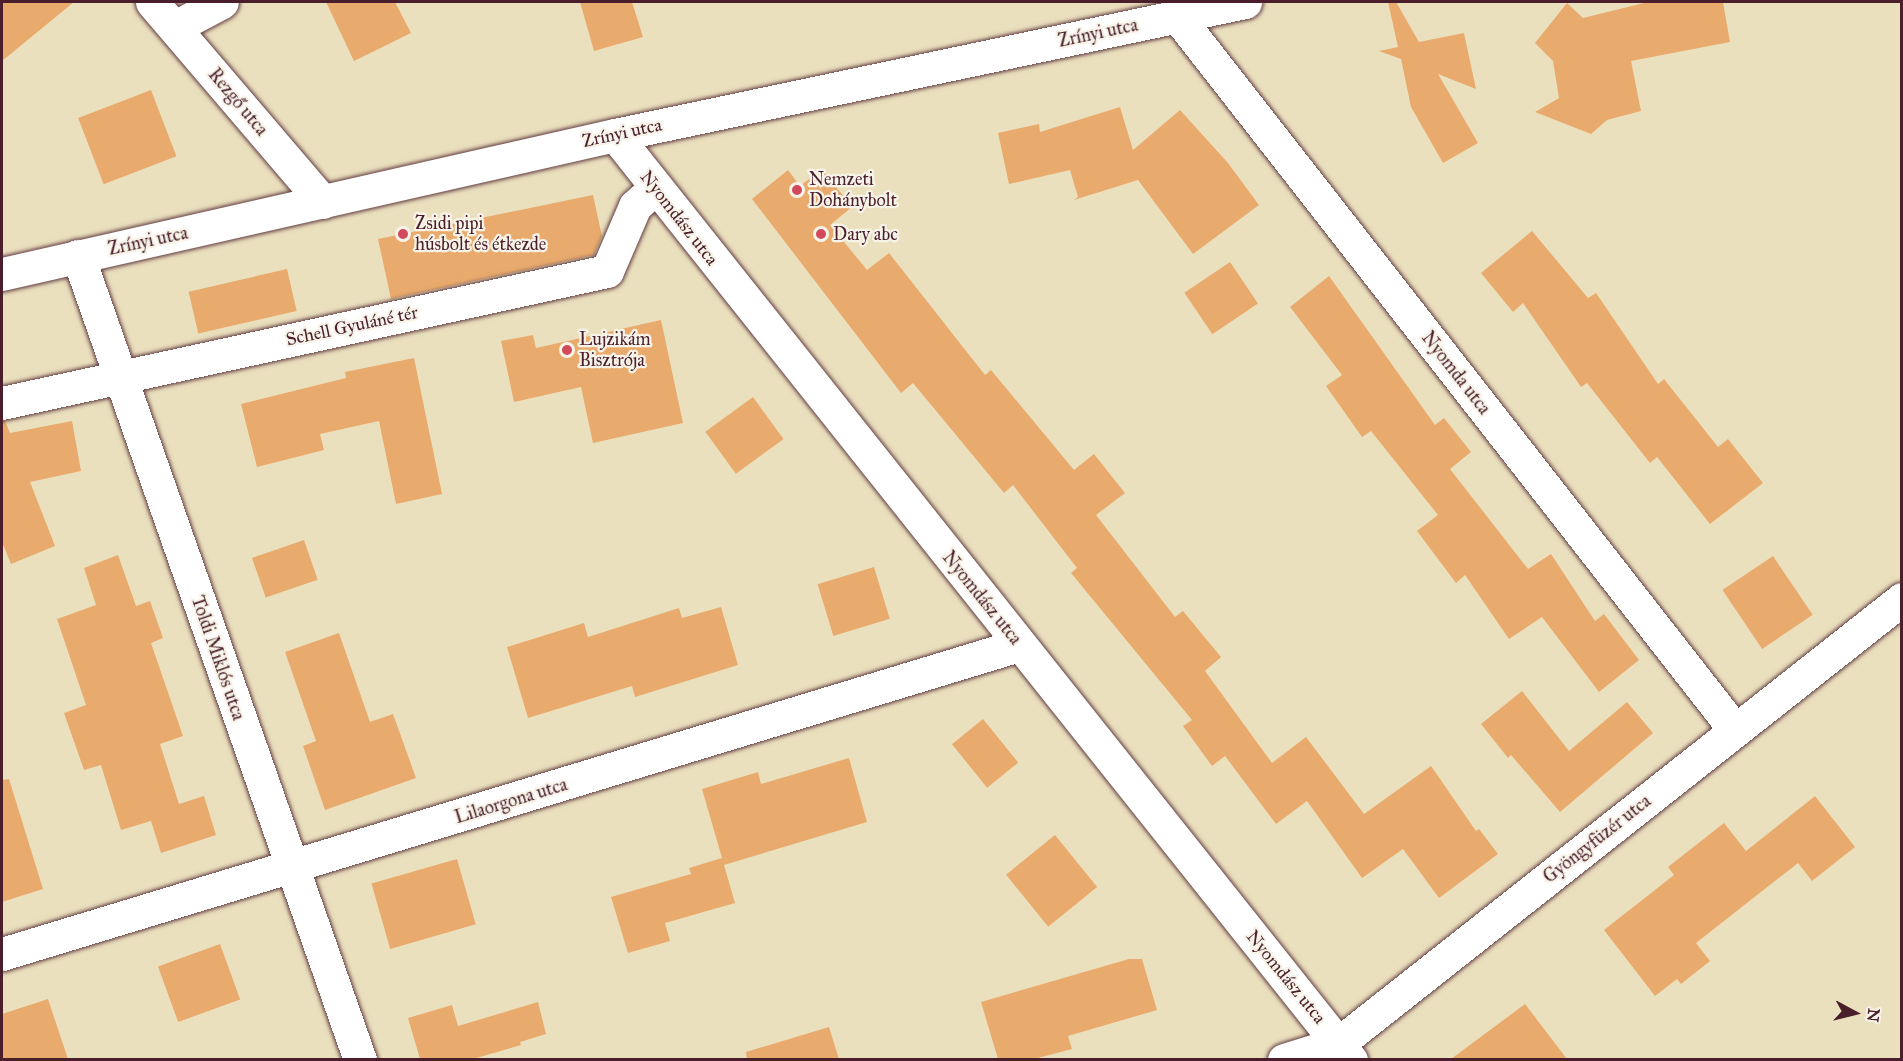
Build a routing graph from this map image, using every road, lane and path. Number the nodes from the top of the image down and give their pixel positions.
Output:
1 (153, 2) edge
2 (222, 2) edge
3 (1245, 2) edge
4 (1177, 16) junction
5 (175, 27) junction
6 (615, 135) junction
7 (655, 188) junction
8 (324, 202) junction
9 (78, 256) junction
10 (2, 274) edge
11 (119, 376) junction
12 (2, 404) edge
13 (1902, 599) edge
14 (1019, 645) junction
15 (1735, 730) junction
16 (291, 868) junction
17 (2, 954) edge
18 (1345, 1051) edge
19 (360, 1059) edge
20 (1284, 1059) edge

1 - 5 street, Rezgő utca
2 - 5 street
3 - 4 street, Zrínyi utca
4 - 6 street, Zrínyi utca
4 - 15 street, Nyomda utca
5 - 8 street, Rezgő utca
6 - 7 street, Nyomdász utca
6 - 8 street, Zrínyi utca
7 - 11 street, Schell Gyuláné tér
7 - 14 street, Nyomdász utca
8 - 9 street, Zrínyi utca
9 - 10 street, Zrínyi utca
9 - 11 street, Toldi Miklós utca
11 - 12 street, Schell Gyuláné tér
11 - 16 street, Toldi Miklós utca
13 - 15 street, Gyöngyfüzér utca
14 - 16 street, Lilaorgona utca
14 - 18 street, Nyomdász utca
15 - 18 street, Gyöngyfüzér utca
16 - 17 street, Lilaorgona utca
16 - 19 street, Toldi Miklós utca
18 - 20 street, Gyöngyfüzér utca

